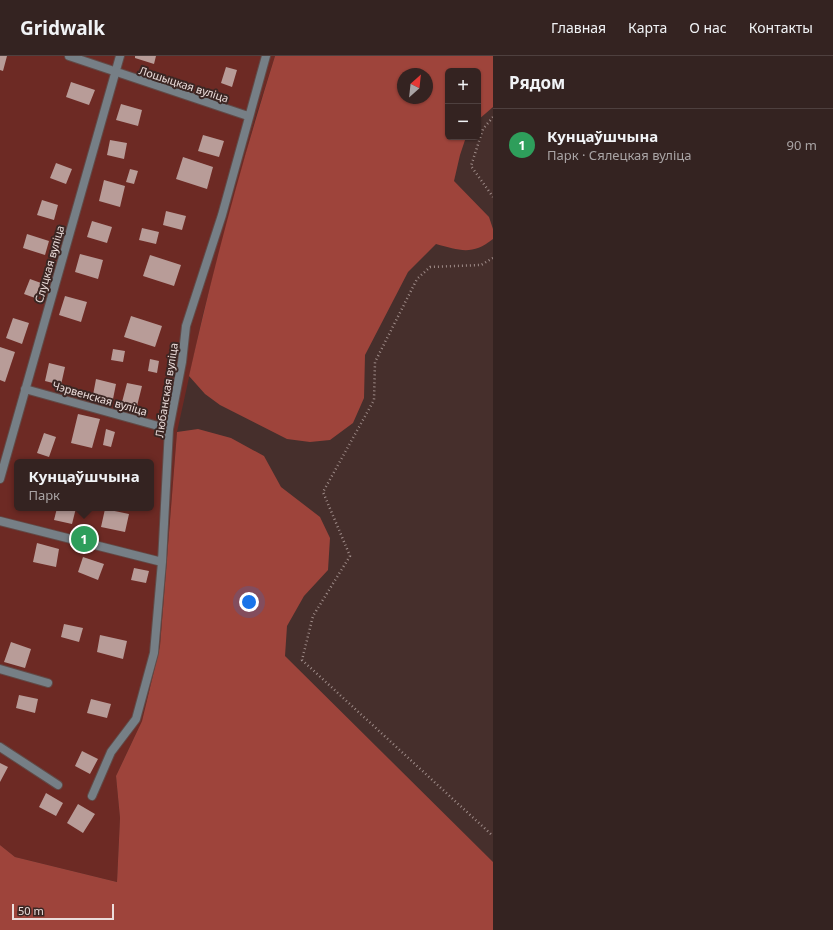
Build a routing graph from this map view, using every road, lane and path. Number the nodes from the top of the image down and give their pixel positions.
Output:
1 (69, 56) edge
2 (120, 56) edge
3 (266, 56) edge
4 (116, 72) junction
5 (248, 116) junction
6 (493, 117) edge
7 (493, 197) edge
8 (493, 258) edge
9 (25, 388) junction
10 (169, 429) junction
11 (0, 479) edge
12 (0, 521) edge
13 (162, 562) junction
14 (0, 669) edge
15 (48, 683) dead end
16 (0, 747) edge
17 (58, 785) dead end
18 (92, 796) dead end
19 (493, 836) edge

1 - 4 street, Лошыцкая вуліца
2 - 4 street, Слуцкая вуліца
3 - 5 street, Любанская вуліца
4 - 5 street, Лошыцкая вуліца
4 - 9 street, Слуцкая вуліца
5 - 10 street, Любанская вуліца
6 - 7 path
8 - 19 path
9 - 10 street, Чэрвенская вуліца
9 - 11 street, Слуцкая вуліца
10 - 13 street, Любанская вуліца
12 - 13 street
13 - 18 street, Любанская вуліца
14 - 15 street
16 - 17 street

